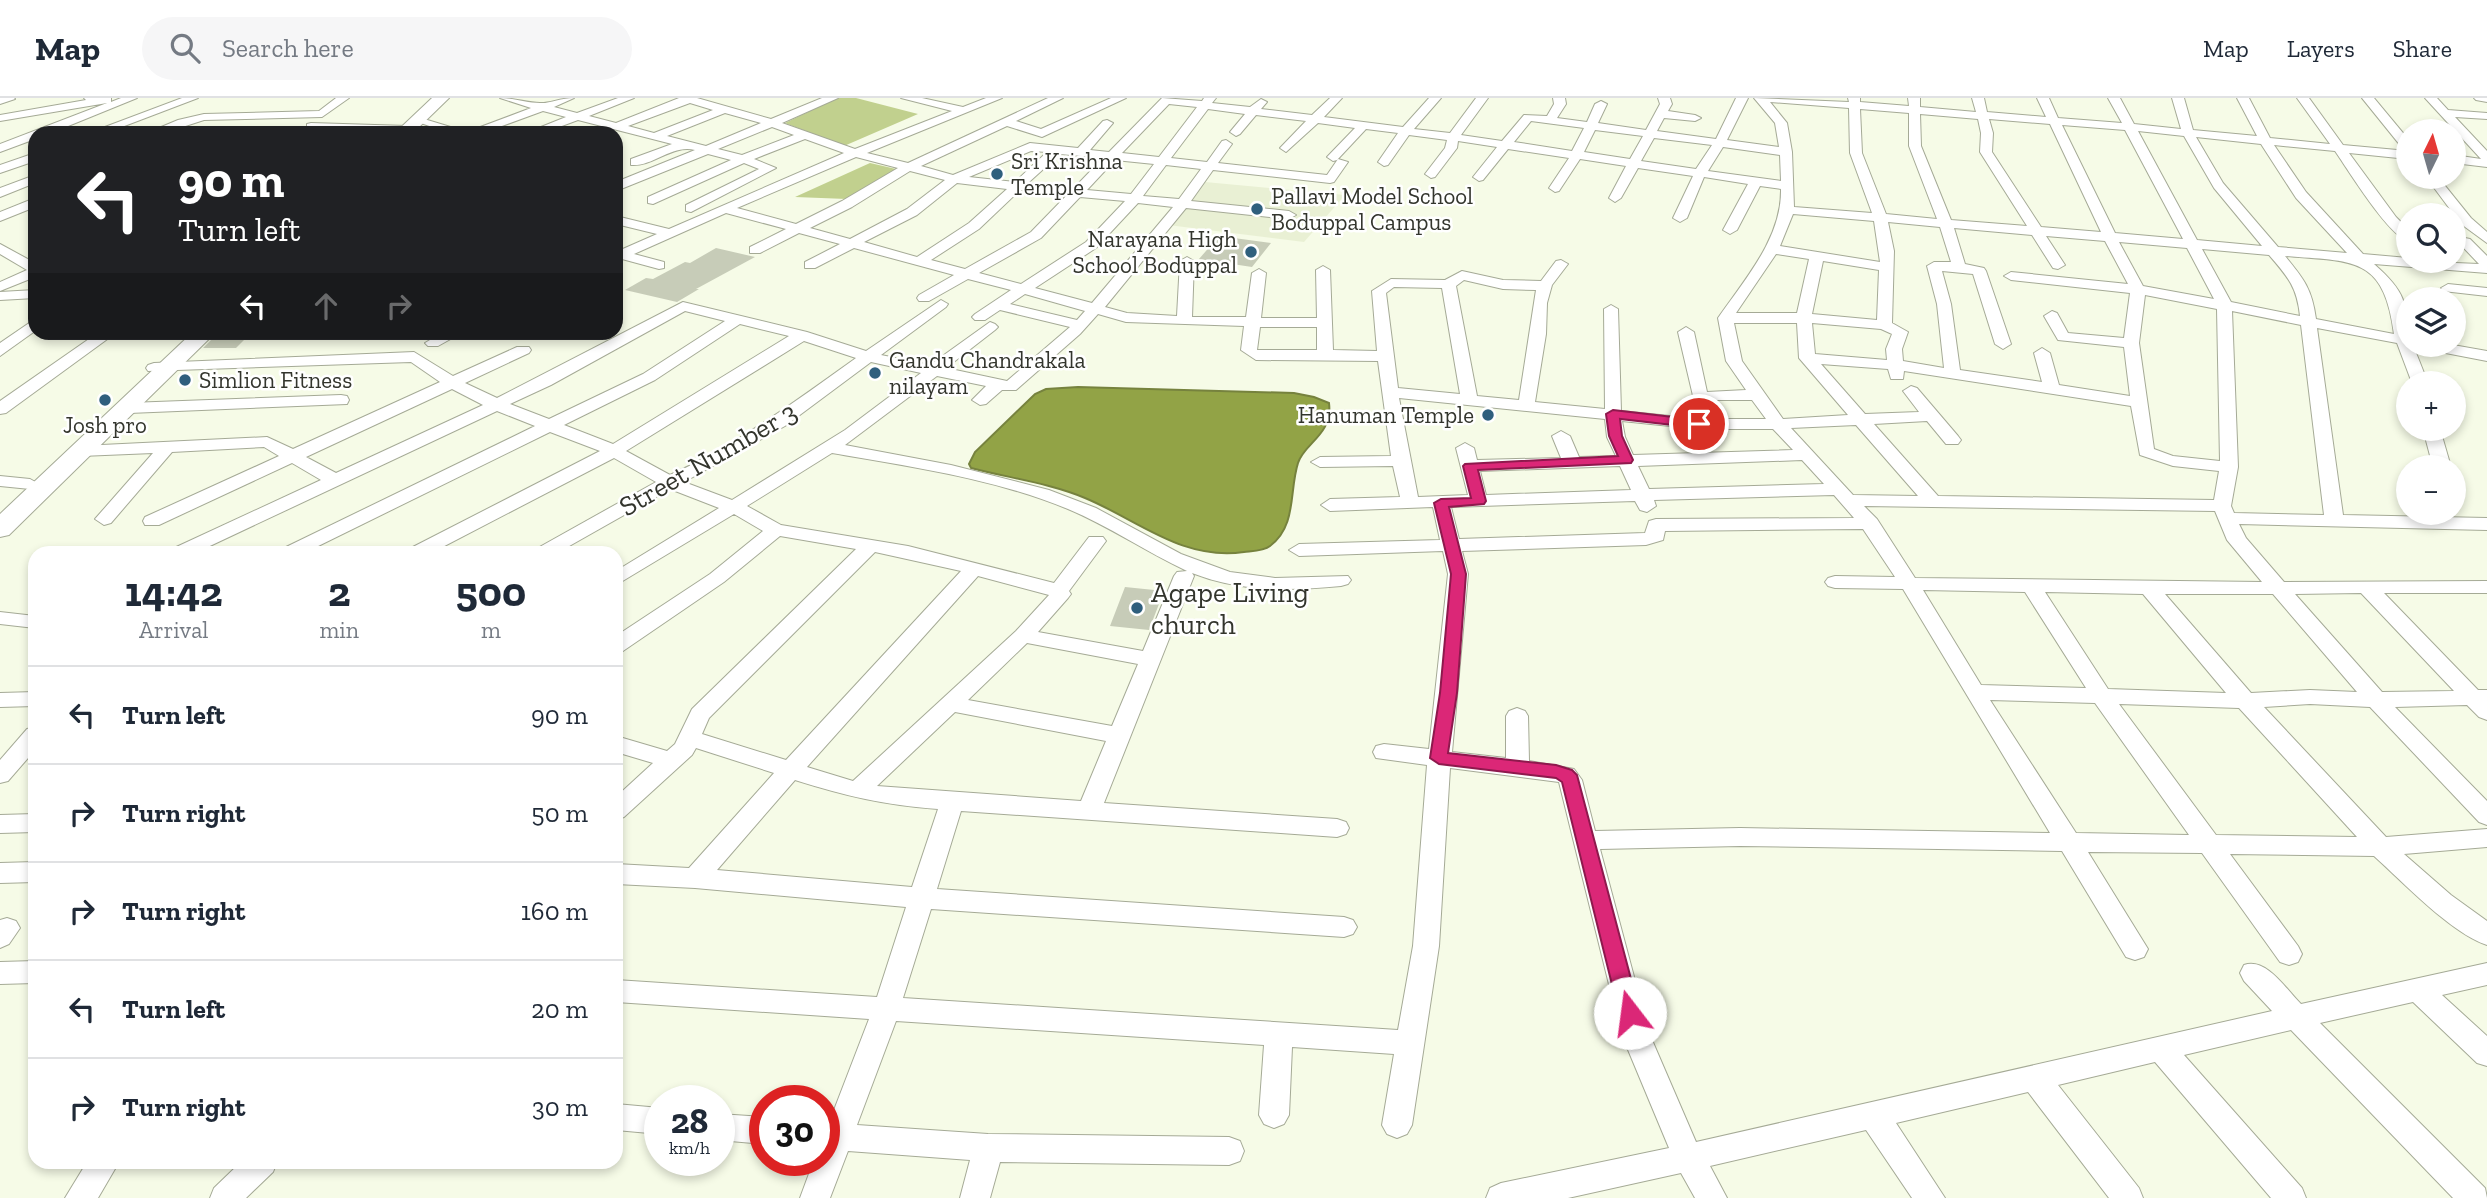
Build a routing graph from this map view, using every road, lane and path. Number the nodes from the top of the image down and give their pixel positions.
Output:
1 (90, 98) edge
2 (132, 98) edge
3 (192, 98) edge
4 (343, 98) edge
5 (441, 98) edge
6 (451, 98) edge
7 (506, 98) edge
8 (568, 98) edge
9 (628, 98) edge
10 (832, 98) edge
11 (996, 98) edge
12 (1057, 98) edge
13 (1120, 98) edge
14 (1264, 98) edge
15 (1336, 98) edge
16 (1435, 98) edge
17 (1482, 98) edge
18 (1559, 98) edge
19 (1664, 98) edge
20 (1742, 98) edge
21 (1978, 98) edge
22 (2043, 98) edge
23 (2114, 98) edge
24 (2178, 98) edge
25 (2243, 98) edge
26 (2303, 98) edge
27 (2368, 98) edge
28 (2431, 98) edge
29 (2480, 98) edge
30 (687, 99) edge
31 (918, 99) edge
32 (1167, 99) edge
33 (1762, 99) edge
34 (107, 100) junction
35 (1803, 100) edge
36 (2486, 100) edge
37 (1207, 101) edge
38 (72, 102) edge
39 (1855, 102) edge
40 (1601, 104) dead end
41 (1914, 104) edge
42 (542, 108) junction
43 (725, 109) junction
44 (965, 111) junction
45 (1254, 111) junction
46 (2444, 113) junction
47 (322, 114) junction
48 (1661, 114) junction
49 (1983, 116) junction
50 (2487, 116) edge
51 (577, 117) junction
52 (1315, 118) junction
53 (1695, 118) dead end
54 (2450, 119) edge
55 (0, 120) edge
56 (697, 120) junction
57 (1550, 120) junction
58 (1004, 121) junction
59 (2052, 121) junction
60 (772, 123) junction
61 (1107, 123) dead end
62 (715, 124) dead end
63 (1364, 125) junction
64 (1589, 125) junction
65 (58, 126) edge
66 (115, 126) edge
67 (175, 126) edge
68 (311, 126) edge
69 (415, 126) edge
70 (416, 126) edge
71 (492, 126) edge
72 (551, 126) edge
73 (610, 126) edge
74 (617, 126) edge
75 (2129, 127) junction
76 (623, 129) edge
77 (2466, 129) edge
78 (2477, 130) dead end
79 (1406, 131) junction
80 (1236, 132) dead end
81 (2396, 132) edge
82 (2188, 133) junction
83 (1650, 134) junction
84 (804, 135) junction
85 (656, 136) junction
86 (2466, 136) edge
87 (28, 137) edge
88 (1453, 137) junction
89 (963, 141) junction
90 (2267, 141) junction
91 (1720, 142) junction
92 (683, 144) junction
93 (1226, 144) dead end
94 (1507, 145) junction
95 (2, 147) edge
96 (2340, 148) junction
97 (28, 149) edge
98 (705, 149) junction
99 (1057, 150) junction
100 (1081, 152) junction
101 (1786, 152) junction
102 (855, 153) junction
103 (1014, 153) junction
104 (2396, 154) edge
105 (1113, 156) junction
106 (1576, 156) junction
107 (28, 159) edge
108 (743, 159) junction
109 (2466, 159) edge
110 (2487, 160) edge
111 (1163, 161) junction
112 (635, 162) dead end
113 (1384, 162) dead end
114 (1635, 164) junction
115 (1209, 167) junction
116 (0, 169) edge
117 (907, 169) junction
118 (1266, 173) junction
119 (1700, 173) junction
120 (1431, 174) dead end
121 (1479, 177) dead end
122 (954, 179) junction
123 (1756, 181) junction
124 (28, 183) edge
125 (1258, 184) dead end
126 (1020, 186) junction
127 (1788, 186) junction
128 (1555, 188) dead end
129 (2441, 189) edge
130 (1078, 192) junction
131 (0, 193) edge
132 (631, 194) edge
133 (1135, 198) junction
134 (1615, 198) dead end
135 (1183, 203) junction
136 (0, 204) edge
137 (28, 206) edge
138 (28, 207) edge
139 (691, 208) junction
140 (1788, 209) junction
141 (720, 211) junction
142 (1289, 215) dead end
143 (1880, 216) junction
144 (0, 217) edge
145 (1680, 218) dead end
146 (623, 222) edge
147 (1945, 222) junction
148 (2396, 225) edge
149 (799, 229) junction
150 (1730, 230) dead end
151 (2035, 232) junction
152 (671, 233) junction
153 (2110, 238) junction
154 (2487, 239) edge
155 (853, 243) junction
156 (2466, 243) edge
157 (2190, 244) junction
158 (0, 247) edge
159 (1772, 249) junction
160 (755, 250) dead end
161 (2273, 252) junction
162 (623, 254) edge
163 (1817, 256) junction
164 (623, 257) edge
165 (2359, 258) junction
166 (2396, 260) edge
167 (920, 261) junction
168 (1187, 261) dead end
169 (1561, 264) dead end
170 (659, 265) dead end
171 (810, 265) dead end
172 (2058, 265) dead end
173 (28, 266) edge
174 (2466, 266) edge
175 (1886, 267) junction
176 (1959, 267) junction
177 (2486, 268) edge
178 (1323, 270) dead end
179 (1259, 273) dead end
180 (28, 274) edge
181 (964, 274) junction
182 (2011, 276) dead end
183 (1455, 279) junction
184 (1545, 285) junction
185 (0, 287) edge
186 (1022, 288) junction
187 (2138, 289) junction
188 (2466, 290) edge
189 (2487, 292) edge
190 (28, 294) edge
191 (0, 296) edge
192 (924, 298) dead end
193 (2396, 302) edge
194 (941, 304) dead end
195 (2224, 304) junction
196 (997, 305) junction
197 (1611, 309) dead end
198 (1094, 310) junction
199 (2052, 316) dead end
200 (1726, 318) junction
201 (1804, 318) junction
202 (737, 320) junction
203 (1184, 321) junction
204 (1255, 321) junction
205 (2308, 322) junction
206 (1324, 323) junction
207 (1081, 325) junction
208 (1884, 325) junction
209 (28, 329) edge
210 (623, 329) edge
211 (0, 332) edge
212 (28, 332) edge
213 (636, 332) junction
214 (1686, 332) dead end
215 (802, 335) junction
216 (2045, 335) dead end
217 (2063, 337) junction
218 (2396, 338) edge
219 (623, 339) edge
220 (99, 340) edge
221 (185, 340) edge
222 (196, 340) edge
223 (439, 340) edge
224 (621, 340) edge
225 (433, 343) dead end
226 (2131, 343) junction
227 (2003, 344) dead end
228 (523, 350) dead end
229 (0, 351) edge
230 (2466, 352) edge
231 (2042, 353) dead end
232 (1325, 355) junction
233 (868, 356) junction
234 (1385, 356) junction
235 (2487, 356) edge
236 (1807, 358) junction
237 (161, 368) junction
238 (935, 369) junction
239 (1953, 374) junction
240 (1901, 379) junction
241 (451, 382) junction
242 (999, 384) junction
243 (2051, 387) junction
244 (1389, 392) junction
245 (1757, 395) junction
246 (1700, 397) junction
247 (1469, 398) junction
248 (341, 400) dead end
249 (980, 400) dead end
250 (2139, 402) junction
251 (497, 405) junction
252 (1526, 405) junction
253 (130, 408) junction
254 (0, 409) edge
255 (1613, 414) junction
256 (1931, 416) junction
257 (1859, 420) junction
258 (1699, 424) junction
259 (1778, 424) junction
260 (548, 425) junction
261 (1561, 436) dead end
262 (1952, 440) dead end
263 (168, 446) junction
264 (828, 447) junction
265 (1465, 448) dead end
266 (81, 451) junction
267 (614, 451) junction
268 (1810, 455) junction
269 (294, 456) junction
270 (1626, 460) junction
271 (1399, 461) junction
272 (1320, 462) dead end
273 (1572, 462) junction
274 (1470, 466) junction
275 (2229, 467) junction
276 (335, 480) junction
277 (0, 481) edge
278 (669, 482) junction
279 (30, 484) junction
280 (1843, 494) junction
281 (1643, 495) junction
282 (1479, 501) junction
283 (1933, 502) junction
284 (1410, 503) junction
285 (1441, 503) junction
286 (1330, 505) dead end
287 (734, 507) junction
288 (2225, 512) junction
289 (0, 513) edge
290 (104, 519) dead end
291 (2396, 519) edge
292 (152, 521) dead end
293 (2334, 521) junction
294 (2466, 521) edge
295 (1870, 523) junction
296 (1656, 525) junction
297 (2485, 525) edge
298 (0, 529) edge
299 (776, 530) junction
300 (1096, 541) dead end
301 (1453, 545) junction
302 (194, 546) edge
303 (303, 546) edge
304 (430, 546) edge
305 (555, 546) edge
306 (870, 546) junction
307 (1299, 550) dead end
308 (974, 569) junction
309 (623, 575) edge
310 (1184, 576) dead end
311 (1341, 580) dead end
312 (1835, 582) dead end
313 (1912, 584) junction
314 (2031, 585) junction
315 (2274, 586) junction
316 (2149, 587) junction
317 (2479, 587) edge
318 (2367, 588) junction
319 (1059, 591) junction
320 (2487, 602) edge
321 (0, 618) edge
322 (28, 621) edge
323 (1023, 636) junction
324 (623, 641) edge
325 (1149, 659) junction
326 (1974, 692) junction
327 (2102, 697) junction
328 (28, 699) edge
329 (0, 700) edge
330 (2376, 700) junction
331 (2245, 701) junction
332 (2482, 702) edge
333 (949, 704) junction
334 (1517, 716) dead end
335 (1118, 735) junction
336 (690, 738) junction
337 (28, 743) edge
338 (623, 746) edge
339 (1384, 752) dead end
340 (1439, 758) junction
341 (671, 760) junction
342 (1518, 767) junction
343 (789, 771) junction
344 (0, 775) edge
345 (857, 791) junction
346 (952, 802) junction
347 (623, 805) edge
348 (1088, 810) junction
349 (2487, 816) edge
350 (28, 822) edge
351 (0, 824) edge
352 (1337, 828) dead end
353 (2487, 838) edge
354 (1584, 840) junction
355 (2071, 843) junction
356 (2207, 844) junction
357 (2379, 847) junction
358 (28, 872) edge
359 (0, 873) edge
360 (623, 874) edge
361 (695, 878) junction
362 (922, 898) junction
363 (1345, 928) dead end
364 (2487, 935) edge
365 (2135, 949) dead end
366 (2289, 954) dead end
367 (28, 972) edge
368 (0, 973) edge
369 (2253, 973) dead end
370 (2487, 974) edge
371 (2417, 989) junction
372 (623, 991) edge
373 (887, 1007) junction
374 (2296, 1018) junction
375 (1279, 1034) junction
376 (1409, 1043) junction
377 (2161, 1049) junction
378 (2487, 1054) edge
379 (2034, 1077) junction
380 (1274, 1115) dead end
381 (1874, 1117) junction
382 (623, 1118) edge
383 (840, 1118) edge
384 (644, 1120) edge
385 (1397, 1125) dead end
386 (840, 1138) edge
387 (988, 1148) junction
388 (1230, 1151) dead end
389 (1689, 1159) junction
390 (99, 1169) edge
391 (255, 1169) edge
392 (821, 1176) edge
393 (79, 1198) edge
394 (225, 1198) edge
395 (815, 1198) edge
396 (975, 1198) edge
397 (1501, 1198) edge
398 (1712, 1198) edge
399 (1930, 1198) edge
400 (2128, 1198) edge
401 (2291, 1198) edge
402 (2474, 1198) edge

1 - 34 street
2 - 34 street
2 - 65 street
3 - 66 street
4 - 47 street
5 - 69 street
6 - 70 street
7 - 42 street
8 - 42 street
9 - 51 street
10 - 60 street
11 - 44 street
12 - 58 street
13 - 58 street
14 - 45 street
15 - 52 street
16 - 79 street
17 - 88 street
18 - 57 street
19 - 48 street
20 - 91 street
21 - 49 street
22 - 59 street
23 - 75 street
24 - 82 street
25 - 90 street
26 - 96 street
27 - 81 street
28 - 46 street
29 - 36 street
30 - 43 street
30 - 74 street
31 - 44 street
32 - 37 street
32 - 105 street
33 - 35 street
33 - 101 street
34 - 38 street
35 - 39 street
37 - 45 street
37 - 111 street
38 - 55 street
39 - 41 street
39 - 143 street
40 - 64 street
41 - 49 street
41 - 147 street
42 - 51 street
42 - 71 street
43 - 56 street
43 - 60 street
44 - 58 street
44 - 102 street
45 - 52 street
45 - 80 street
46 - 50 street
46 - 54 street
47 - 67 street
47 - 68 street
48 - 53 street
48 - 83 street
49 - 59 street
49 - 151 street
51 - 72 street
51 - 73 street
52 - 63 street
52 - 118 street
56 - 62 street
56 - 85 street
57 - 64 street
57 - 94 street
58 - 89 street
59 - 75 street
59 - 153 street
60 - 84 street
60 - 98 street
61 - 100 street
63 - 79 street
63 - 118 street
64 - 83 street
64 - 106 street
75 - 82 street
75 - 157 street
76 - 85 street
77 - 78 street
79 - 88 street
79 - 113 street
82 - 90 street
82 - 161 street
83 - 91 street
83 - 114 street
84 - 102 street
84 - 108 street
85 - 92 street
86 - 110 street
87 - 95 street
88 - 94 street
88 - 120 street
89 - 103 street
89 - 117 street
90 - 96 street
90 - 165 street
91 - 101 street
91 - 119 street
92 - 98 street
92 - 112 street
93 - 115 street
94 - 106 street
94 - 121 street
95 - 97 street
96 - 104 street
96 - 148 street
98 - 108 street
98 - 132 street
99 - 100 street
99 - 103 street
99 - 126 street
100 - 105 street
101 - 127 street
102 - 117 street
102 - 141 street
103 - 122 street
105 - 111 street
105 - 130 street
106 - 114 street
106 - 128 street
107 - 116 street
108 - 132 street
108 - 139 street
109 - 110 street
111 - 115 street
111 - 133 street
114 - 119 street
114 - 134 street
115 - 118 street
115 - 135 street
117 - 122 street
117 - 149 street
118 - 125 street
119 - 123 street
119 - 145 street
122 - 126 street
122 - 155 street
123 - 127 street
123 - 150 street
124 - 131 street
126 - 130 street
126 - 167 street
127 - 140 street
129 - 154 street
130 - 133 street
130 - 181 street
132 - 139 street
133 - 135 street
133 - 186 street
135 - 142 street
135 - 198 street
136 - 137 street
138 - 144 street
139 - 141 street
140 - 143 street
140 - 159 street
141 - 149 street
141 - 152 street
143 - 147 street
143 - 175 street
146 - 152 street
147 - 151 street
147 - 176 street
149 - 155 street
149 - 160 street
151 - 153 street
151 - 172 street
152 - 162 street
153 - 157 street
153 - 187 street
155 - 167 street
155 - 171 street
156 - 177 street
157 - 161 street
157 - 195 street
158 - 173 street
159 - 163 street
159 - 200 street
161 - 165 street
161 - 205 street
163 - 175 street
163 - 201 street
164 - 170 street
165 - 166 street
165 - 193 street
167 - 181 street
168 - 203 street
169 - 184 street
174 - 177 street
175 - 208 street
176 - 227 street
176 - 239 street
178 - 206 street
179 - 204 street
180 - 185 street
181 - 186 street
181 - 192 street
182 - 187 street
183 - 184 street
183 - 234 street
183 - 247 street
184 - 252 street
186 - 196 street
186 - 198 street
187 - 195 street
187 - 226 street
188 - 189 street
190 - 191 street
194 - 233 street, Street Number 3
195 - 205 street
195 - 275 street
196 - 207 street
196 - 238 street
197 - 255 street
198 - 203 street
198 - 207 street
199 - 217 street
200 - 201 street
200 - 245 street
201 - 208 street
201 - 236 street
202 - 213 street
202 - 215 street
202 - 260 street
203 - 204 street
204 - 206 street
204 - 232 street
205 - 218 street
205 - 293 street
206 - 232 street
207 - 242 street
208 - 240 street
209 - 211 street
210 - 213 street
212 - 229 street
213 - 219 street
214 - 246 street
215 - 233 street
215 - 267 street
216 - 217 street
217 - 226 street
220 - 254 street
221 - 237 street
222 - 237 street
223 - 225 street
224 - 251 street
226 - 250 street
228 - 241 street
230 - 235 street
231 - 243 street
232 - 234 street
233 - 238 street
233 - 278 street, Street Number 3
234 - 244 street
236 - 240 street
236 - 257 street
237 - 241 street
237 - 253 street
237 - 279 street
238 - 242 street
238 - 264 street
239 - 240 street
239 - 243 street
240 - 256 street
241 - 251 street
241 - 269 street
242 - 249 street
243 - 250 street
244 - 247 street
244 - 271 street
245 - 246 street
245 - 259 street
246 - 258 street
247 - 252 street
248 - 253 street
250 - 275 street
251 - 260 street
251 - 276 street
252 - 255 street
253 - 266 street
255 - 258 street
255 - 270 street
256 - 257 street
256 - 262 street
257 - 259 street
257 - 283 street
258 - 259 street
259 - 268 street
260 - 267 street
260 - 303 street
261 - 273 street
263 - 266 street
263 - 269 street
263 - 290 street
264 - 287 street
264 - 311 street
265 - 274 street
266 - 298 street
267 - 278 street
267 - 304 street
268 - 270 street
268 - 280 street
269 - 276 street
269 - 292 street
270 - 273 street
270 - 281 street
271 - 272 street
271 - 284 street
273 - 274 street
274 - 282 street
275 - 288 street
276 - 302 street
277 - 279 street
278 - 287 street
278 - 305 street, Street Number 3
279 - 289 street
280 - 281 street
280 - 283 street
280 - 295 street
281 - 282 street
281 - 296 street
282 - 285 street
283 - 288 street
284 - 285 street
284 - 286 street
285 - 301 street
287 - 299 street
287 - 309 street
288 - 293 street
288 - 315 street
291 - 293 street
294 - 297 street
295 - 296 street
295 - 313 street
296 - 301 street
299 - 306 street
299 - 324 street
300 - 319 street
301 - 307 street
301 - 340 street
306 - 308 street
306 - 336 street
308 - 319 street
308 - 343 street
310 - 325 street
312 - 313 street
313 - 314 street
313 - 326 street
314 - 316 street
314 - 327 street
315 - 316 street
315 - 318 street
315 - 330 street
316 - 331 street
317 - 318 street
317 - 320 street
318 - 332 street
319 - 323 street
321 - 322 street
323 - 325 street
323 - 333 street
325 - 335 street
326 - 327 street
326 - 355 street
327 - 331 street
327 - 356 street
328 - 329 street
330 - 331 street
330 - 332 street
330 - 349 street
331 - 357 street
333 - 335 street
333 - 345 street
334 - 342 street
335 - 348 street
336 - 341 street
336 - 343 street
337 - 344 street
338 - 341 street
339 - 340 street
340 - 342 street
340 - 376 street
341 - 347 street
342 - 354 street
343 - 345 street
343 - 361 street
345 - 346 street
346 - 348 street
346 - 362 street
348 - 352 street
350 - 351 street
353 - 357 street
354 - 355 street
354 - 389 street
355 - 356 street
355 - 365 street
356 - 357 street
356 - 366 street
357 - 364 street
358 - 359 street
360 - 361 street
361 - 362 street
362 - 363 street
362 - 373 street
367 - 368 street
369 - 374 street
370 - 371 street
371 - 374 street
371 - 378 street
372 - 373 street
373 - 375 street
373 - 383 street
374 - 377 street
374 - 402 street
375 - 376 street
375 - 380 street
376 - 385 street
377 - 379 street
377 - 401 street
379 - 381 street
379 - 400 street
381 - 389 street
381 - 399 street
382 - 384 street
386 - 387 street
387 - 388 street
387 - 396 street
389 - 397 street
389 - 398 street
390 - 393 street
391 - 394 street
392 - 395 street

